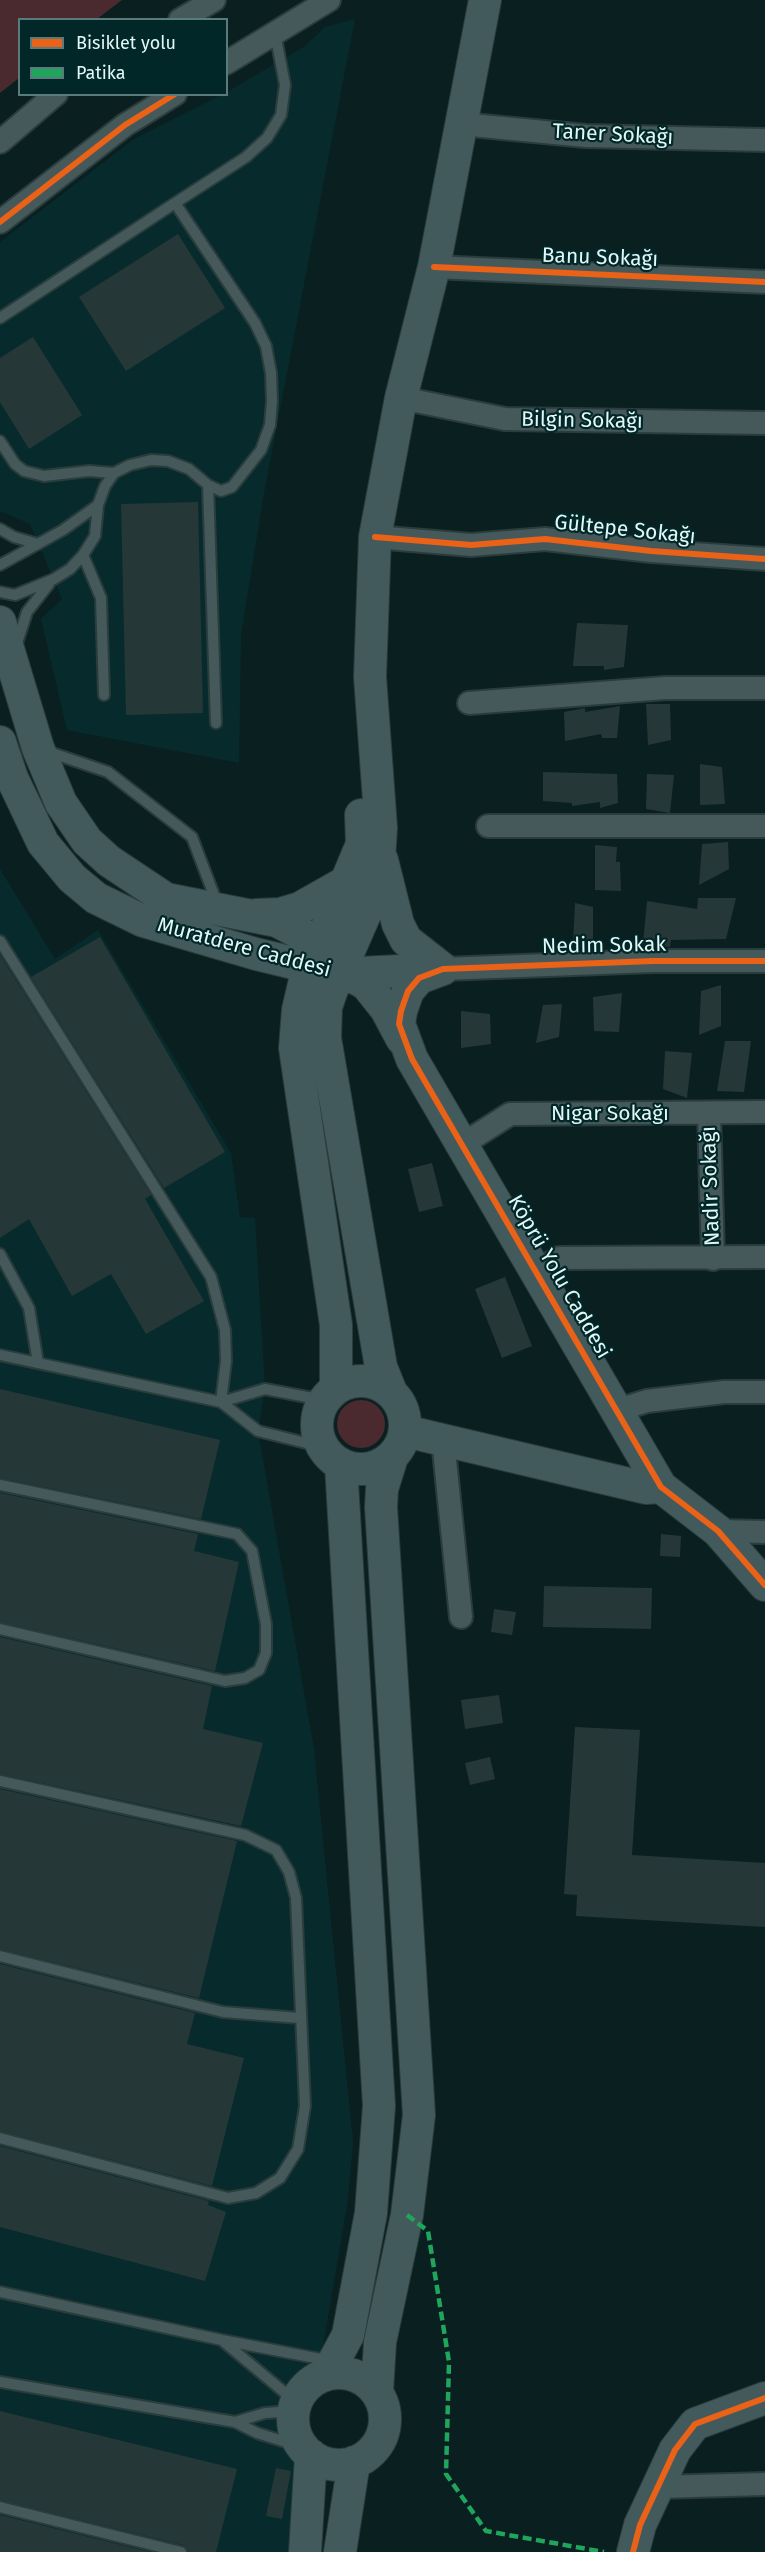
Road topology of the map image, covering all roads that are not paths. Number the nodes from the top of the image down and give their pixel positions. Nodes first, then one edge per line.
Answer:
1 (214, 0) edge
2 (329, 0) edge
3 (469, 0) edge
4 (485, 0) edge
5 (183, 18) edge
6 (275, 33) junction
7 (228, 62) edge
8 (54, 96) edge
9 (171, 96) edge
10 (461, 124) junction
11 (765, 140) edge
12 (0, 142) edge
13 (175, 203) junction
14 (0, 222) edge
15 (434, 267) junction
16 (765, 282) edge
17 (0, 318) edge
18 (401, 398) junction
19 (765, 423) edge
20 (0, 441) edge
21 (114, 473) junction
22 (208, 485) junction
23 (98, 505) junction
24 (0, 529) edge
25 (375, 537) junction
26 (38, 544) junction
27 (83, 555) junction
28 (765, 559) edge
29 (0, 565) edge
30 (54, 579) junction
31 (0, 592) edge
32 (0, 622) edge
33 (6, 655) edge
34 (765, 688) edge
35 (104, 695) dead end
36 (469, 703) dead end
37 (216, 723) dead end
38 (0, 742) edge
39 (38, 748) junction
40 (488, 826) dead end
41 (765, 826) edge
42 (380, 850) junction
43 (346, 882) junction
44 (221, 912) junction
45 (252, 915) junction
46 (0, 941) edge
47 (256, 954) junction
48 (314, 955) junction
49 (765, 961) edge
50 (443, 969) junction
51 (340, 974) junction
52 (295, 1048) junction
53 (412, 1059) junction
54 (765, 1112) edge
55 (709, 1113) junction
56 (463, 1144) junction
57 (0, 1254) edge
58 (765, 1257) edge
59 (713, 1259) junction
60 (537, 1271) junction
61 (0, 1354) edge
62 (38, 1363) junction
63 (391, 1392) junction
64 (765, 1392) edge
65 (330, 1394) junction
66 (221, 1402) junction
67 (618, 1410) junction
68 (444, 1440) junction
69 (398, 1444) junction
70 (332, 1456) junction
71 (0, 1485) edge
72 (661, 1487) junction
73 (718, 1531) junction
74 (765, 1532) edge
75 (765, 1585) edge
76 (461, 1617) dead end
77 (0, 1629) edge
78 (0, 1781) edge
79 (0, 1956) edge
80 (300, 2018) junction
81 (0, 2138) edge
82 (0, 2292) edge
83 (222, 2340) junction
84 (345, 2344) junction
85 (327, 2374) junction
86 (0, 2382) edge
87 (376, 2392) junction
88 (765, 2398) edge
89 (294, 2406) junction
90 (235, 2422) junction
91 (306, 2451) junction
92 (354, 2462) junction
93 (765, 2484) edge
94 (657, 2487) junction
95 (0, 2507) edge
96 (181, 2552) edge
97 (305, 2552) edge
98 (340, 2552) edge
99 (633, 2552) edge

1 - 5 street
2 - 6 street
3 - 43 main road
4 - 10 main road
6 - 7 street
6 - 13 lane
8 - 12 street
9 - 14 street
10 - 11 street, Taner Sokağı
10 - 15 main road
13 - 17 lane
13 - 22 lane
15 - 16 street, Banu Sokağı
15 - 18 main road
18 - 19 street, Bilgin Sokağı
18 - 25 main road
20 - 21 lane
21 - 22 lane
21 - 23 lane
22 - 37 lane
23 - 26 lane
23 - 27 lane
24 - 26 lane
25 - 28 street, Gültepe Sokağı
25 - 42 main road
26 - 29 lane
27 - 30 lane
27 - 35 lane
30 - 31 lane
30 - 33 lane
32 - 33 main road, Muratdere Caddesi
33 - 39 main road, Muratdere Caddesi
34 - 36 street
38 - 47 main road, Muratdere Caddesi
39 - 44 main road, Muratdere Caddesi
39 - 44 lane
40 - 41 street
42 - 50 main road
42 - 51 main road
43 - 45 main road
43 - 48 main road
44 - 45 main road, Muratdere Caddesi
45 - 48 main road, Muratdere Caddesi
46 - 66 lane
47 - 48 main road, Muratdere Caddesi
47 - 52 main road
48 - 51 main road, Muratdere Caddesi
48 - 52 main road
49 - 50 street, Nedim Sokak
50 - 51 main road
50 - 53 main road, Köprü Yolu Caddesi
51 - 53 main road
51 - 63 main road
52 - 65 main road
53 - 56 main road, Köprü Yolu Caddesi
54 - 55 street, Nigar Sokağı
55 - 56 street, Nigar Sokağı
55 - 59 street, Nadir Sokağı
56 - 60 main road, Köprü Yolu Caddesi
57 - 62 lane
58 - 59 street
59 - 60 street
60 - 67 main road, Köprü Yolu Caddesi
61 - 62 lane
62 - 66 lane
63 - 65 main road
63 - 69 main road
64 - 67 street
65 - 66 lane
65 - 70 main road
66 - 70 lane
67 - 72 main road, Köprü Yolu Caddesi
68 - 69 main road
68 - 72 main road
68 - 76 street
69 - 70 main road
69 - 87 main road
70 - 84 main road
71 - 77 lane
72 - 73 main road, Köprü Yolu Caddesi
73 - 74 street
73 - 75 main road, Köprü Yolu Caddesi
78 - 80 lane
79 - 80 lane
80 - 81 lane
82 - 83 lane
83 - 84 lane
83 - 89 lane
84 - 85 main road
85 - 87 main road
85 - 89 main road
86 - 90 lane
87 - 92 main road
88 - 94 main road
89 - 90 lane
89 - 91 main road
90 - 91 lane
91 - 92 main road
91 - 97 main road
92 - 98 main road
93 - 94 street
94 - 99 main road
95 - 96 lane

